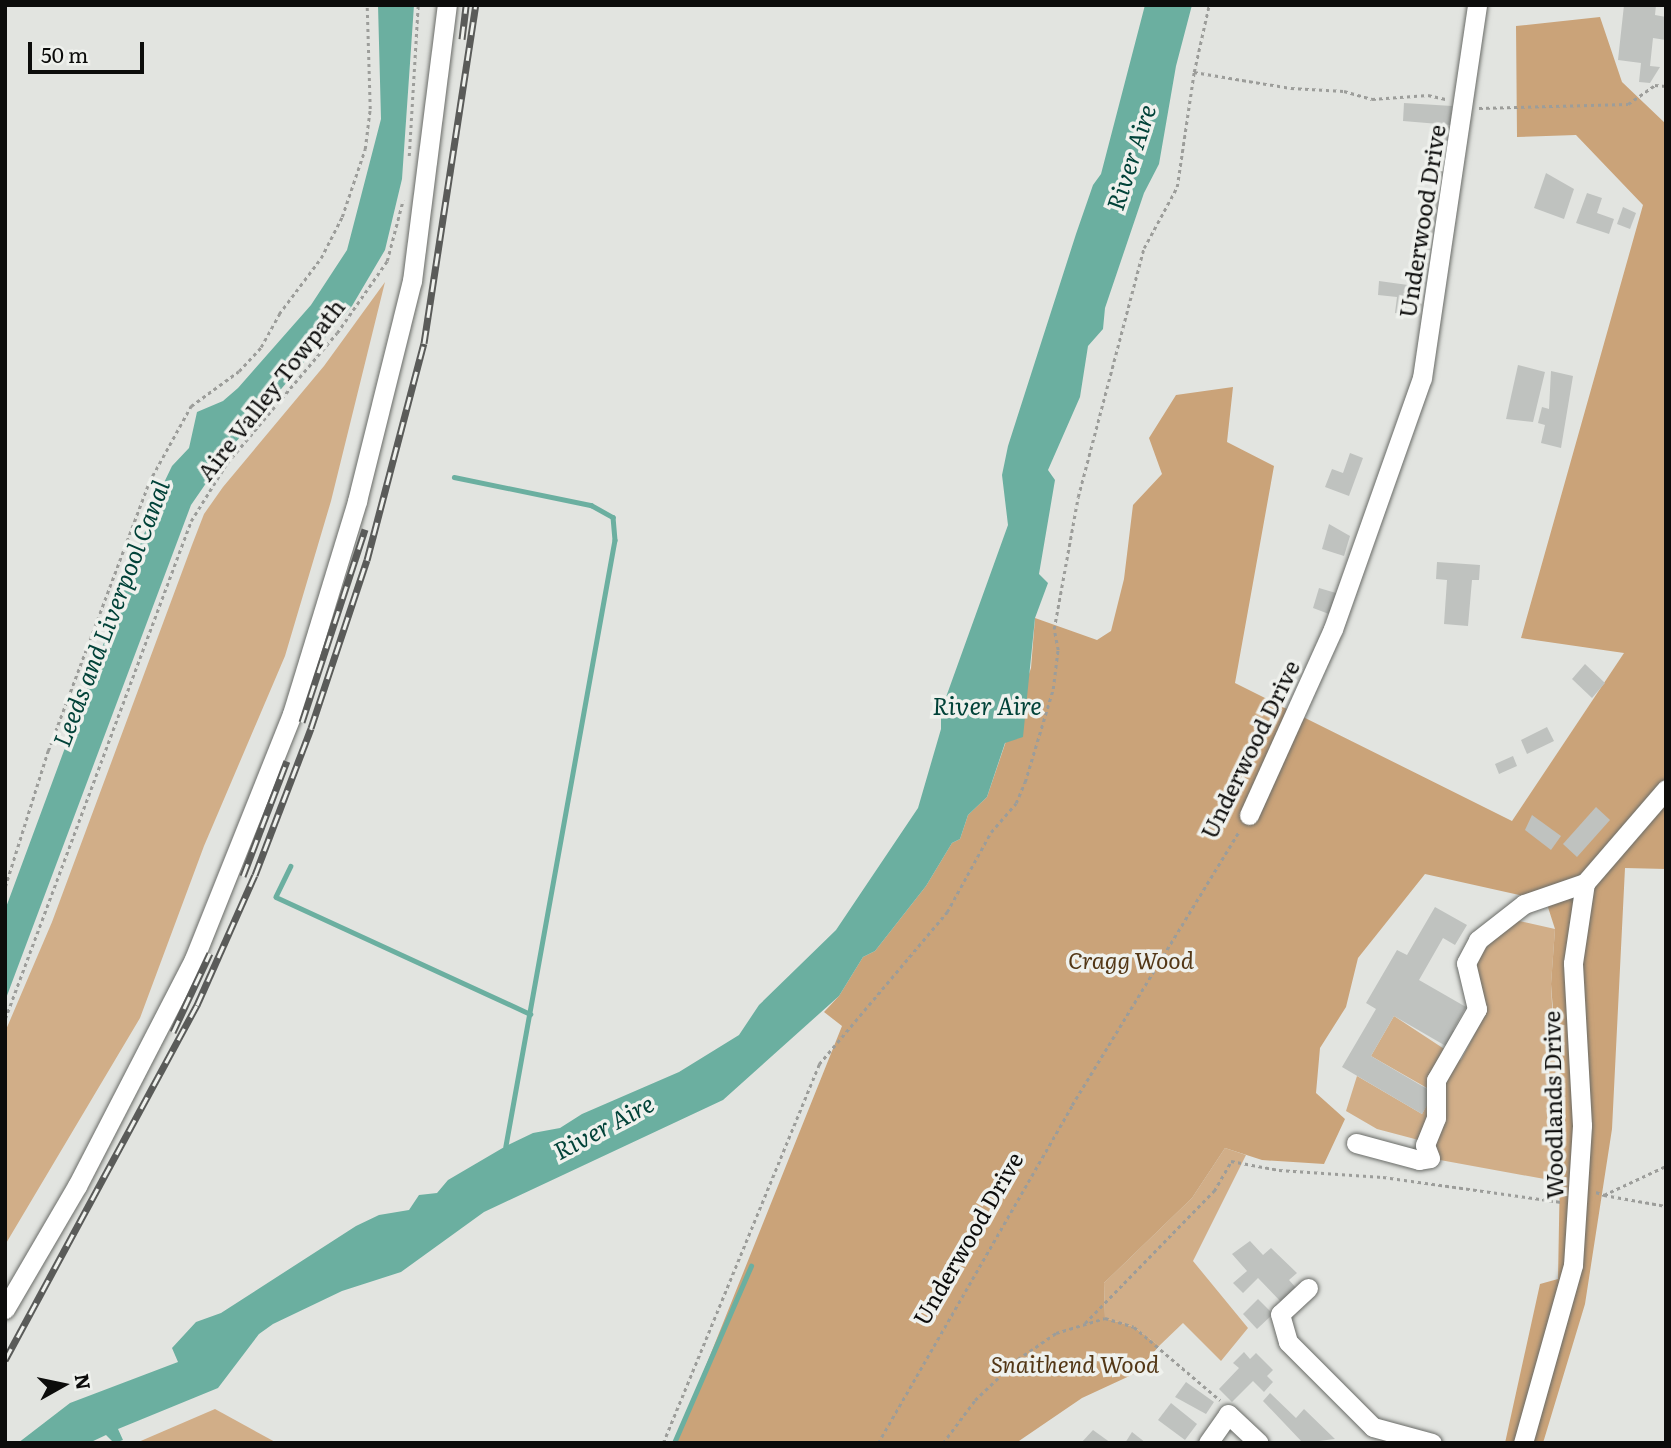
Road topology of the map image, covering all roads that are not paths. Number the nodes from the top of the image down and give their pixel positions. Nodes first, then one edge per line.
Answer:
1 (447, 5) edge
2 (1477, 5) edge
3 (1666, 789) edge
4 (1249, 815) road end
5 (1586, 883) junction
6 (1356, 1143) dead end
7 (1308, 1288) dead end
8 (5, 1309) edge
9 (1208, 1443) edge
10 (1259, 1443) edge
11 (1432, 1443) edge
12 (1523, 1443) edge

1 - 8 street
2 - 4 street, Underwood Drive
3 - 5 street
5 - 6 street
5 - 12 street, Woodlands Drive
7 - 11 street
9 - 10 street

